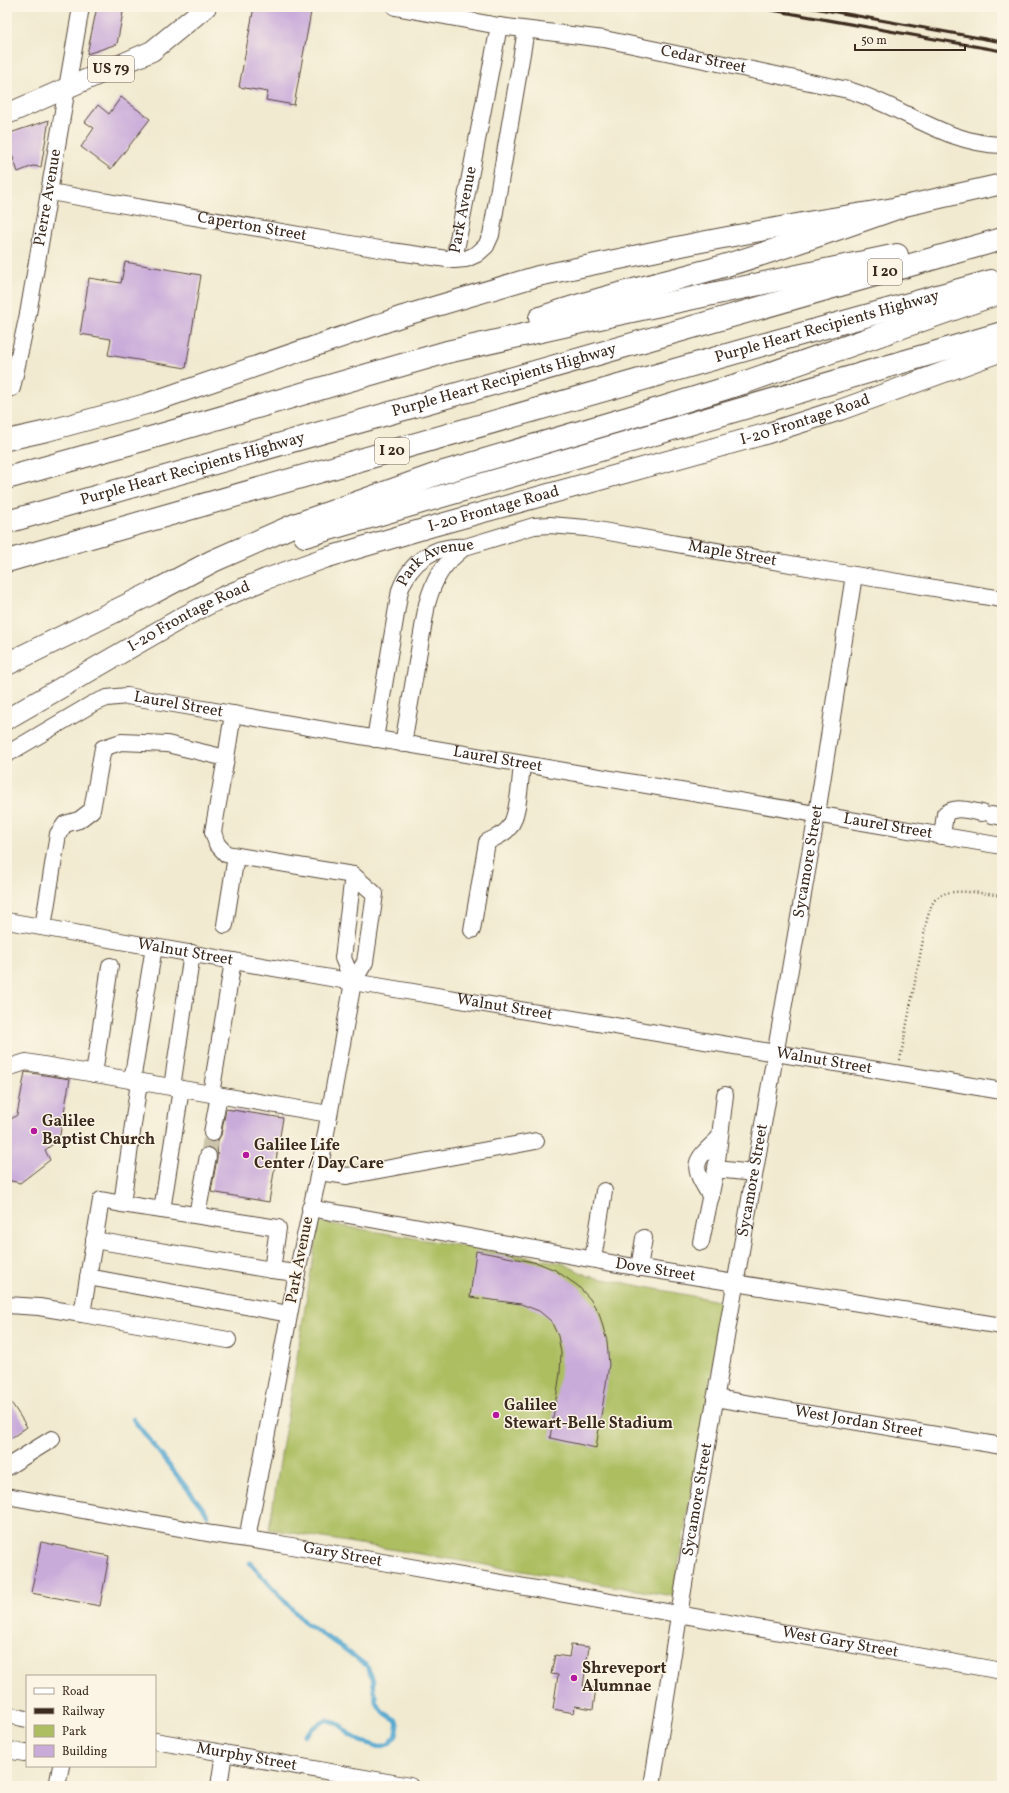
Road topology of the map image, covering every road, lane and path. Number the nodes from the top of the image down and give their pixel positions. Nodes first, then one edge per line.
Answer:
1 (81, 7) edge
2 (206, 7) edge
3 (394, 7) edge
4 (499, 26) junction
5 (526, 30) junction
6 (66, 88) junction
7 (7, 114) edge
8 (1002, 145) edge
9 (1002, 184) edge
10 (50, 192) junction
11 (900, 207) junction
12 (1002, 233) edge
13 (1002, 239) edge
14 (454, 260) junction
15 (1002, 278) edge
16 (1002, 292) edge
17 (1002, 333) edge
18 (1002, 351) edge
19 (447, 352) junction
20 (10, 387) edge
21 (7, 440) edge
22 (7, 478) edge
23 (7, 522) edge
24 (465, 547) junction
25 (7, 561) edge
26 (854, 575) junction
27 (152, 593) junction
28 (1002, 599) edge
29 (7, 664) edge
30 (233, 714) junction
31 (7, 719) edge
32 (375, 739) junction
33 (403, 744) junction
34 (7, 754) edge
35 (226, 758) junction
36 (522, 764) junction
37 (817, 814) junction
38 (992, 815) edge
39 (942, 836) junction
40 (1002, 846) edge
41 (236, 856) junction
42 (353, 876) junction
43 (1002, 896) edge
44 (7, 921) edge
45 (225, 925) dead end
46 (43, 927) junction
47 (472, 930) dead end
48 (154, 947) junction
49 (192, 953) junction
50 (233, 961) junction
51 (110, 966) dead end
52 (353, 982) junction
53 (775, 1052) junction
54 (900, 1060) dead end
55 (7, 1068) edge
56 (94, 1074) junction
57 (136, 1081) junction
58 (176, 1088) junction
59 (1002, 1091) edge
60 (215, 1094) junction
61 (725, 1095) dead end
62 (329, 1114) junction
63 (212, 1133) tunnel mouth
64 (719, 1138) junction
65 (536, 1141) dead end
66 (208, 1156) tunnel mouth
67 (716, 1169) junction
68 (319, 1172) junction
69 (754, 1173) junction
70 (604, 1191) dead end
71 (711, 1197) junction
72 (122, 1204) junction
73 (310, 1208) junction
74 (162, 1210) junction
75 (197, 1215) junction
76 (644, 1238) dead end
77 (94, 1240) junction
78 (701, 1242) dead end
79 (593, 1259) junction
80 (639, 1268) junction
81 (272, 1270) junction
82 (297, 1274) junction
83 (88, 1277) junction
84 (736, 1282) junction
85 (7, 1305) edge
86 (82, 1314) junction
87 (289, 1314) junction
88 (1002, 1326) edge
89 (228, 1340) dead end
90 (715, 1398) junction
91 (52, 1439) dead end
92 (1002, 1446) edge
93 (7, 1467) edge
94 (7, 1496) edge
95 (247, 1539) junction
96 (679, 1615) junction
97 (1002, 1671) edge
98 (7, 1715) edge
99 (26, 1719) edge
100 (156, 1741) edge
101 (7, 1750) edge
102 (26, 1753) edge
103 (224, 1753) junction
104 (61, 1767) edge
105 (57, 1786) edge
106 (219, 1786) edge
107 (410, 1786) edge
108 (652, 1786) edge

1 - 6 street, Pierre Avenue
2 - 6 main road, US 79
3 - 4 street, Cedar Street
4 - 5 street, Cedar Street
4 - 14 street, Park Avenue
5 - 8 street, Cedar Street
5 - 14 street, Park Avenue
6 - 7 main road, US 79
6 - 10 street, Pierre Avenue
9 - 11 main road
10 - 14 street, Caperton Street
10 - 20 street, Pierre Avenue
11 - 19 highway
11 - 21 main road
12 - 19 highway
13 - 23 highway, Purple Heart Recipients Highway / I 20
15 - 25 highway, Purple Heart Recipients Highway / I 20
16 - 27 highway
17 - 27 highway
18 - 31 main road, I-20 Frontage Road
19 - 22 highway
24 - 26 street, Maple Street
24 - 32 street, Park Avenue
24 - 33 street, Park Avenue
26 - 28 street, Maple Street
26 - 37 street, Sycamore Street
27 - 29 highway
30 - 32 street, Laurel Street
30 - 34 street, Laurel Street
30 - 35 street
32 - 33 street, Laurel Street
33 - 36 street, Laurel Street
35 - 41 street
35 - 46 street
36 - 37 street, Laurel Street
36 - 47 street
37 - 39 street, Laurel Street
37 - 53 street, Sycamore Street
38 - 39 street
39 - 40 street, Laurel Street
41 - 42 street
41 - 45 street
42 - 52 street
42 - 52 street, Park Avenue
43 - 54 path
44 - 46 street, Walnut Street
46 - 48 street, Walnut Street
48 - 49 street, Walnut Street
48 - 57 street
49 - 50 street, Walnut Street
49 - 58 street
50 - 52 street, Walnut Street
50 - 60 street
51 - 56 street
52 - 53 street, Walnut Street
52 - 62 street, Park Avenue
53 - 59 street, Walnut Street
53 - 69 street, Sycamore Street
55 - 56 street
56 - 57 street
57 - 58 street
57 - 72 street
58 - 60 street
58 - 74 street
60 - 62 street
60 - 63 street
61 - 64 street
62 - 68 street, Park Avenue
64 - 67 street
64 - 71 street
65 - 68 street
66 - 75 street
67 - 69 street
67 - 71 street
68 - 73 street, Park Avenue
69 - 84 street, Sycamore Street
70 - 79 street
71 - 78 street
72 - 74 street
72 - 77 street
73 - 79 street, Dove Street
73 - 82 street, Park Avenue
74 - 75 street
75 - 81 street
76 - 80 street
77 - 81 street
77 - 83 street
79 - 80 street, Dove Street
80 - 84 street, Dove Street
81 - 82 street
82 - 87 street, Park Avenue
83 - 86 street
83 - 87 street
84 - 88 street, Dove Street
84 - 90 street, Sycamore Street
85 - 86 street
86 - 89 street
87 - 95 street, Park Avenue
90 - 92 street, West Jordan Street
90 - 96 street, Sycamore Street
91 - 93 street
94 - 95 street, Gary Street
95 - 96 street, Gary Street
96 - 97 street, West Gary Street
96 - 108 street, Sycamore Street
98 - 99 street
100 - 103 street, Murphy Street
101 - 102 street
103 - 106 street
103 - 107 street, Murphy Street
104 - 105 street

